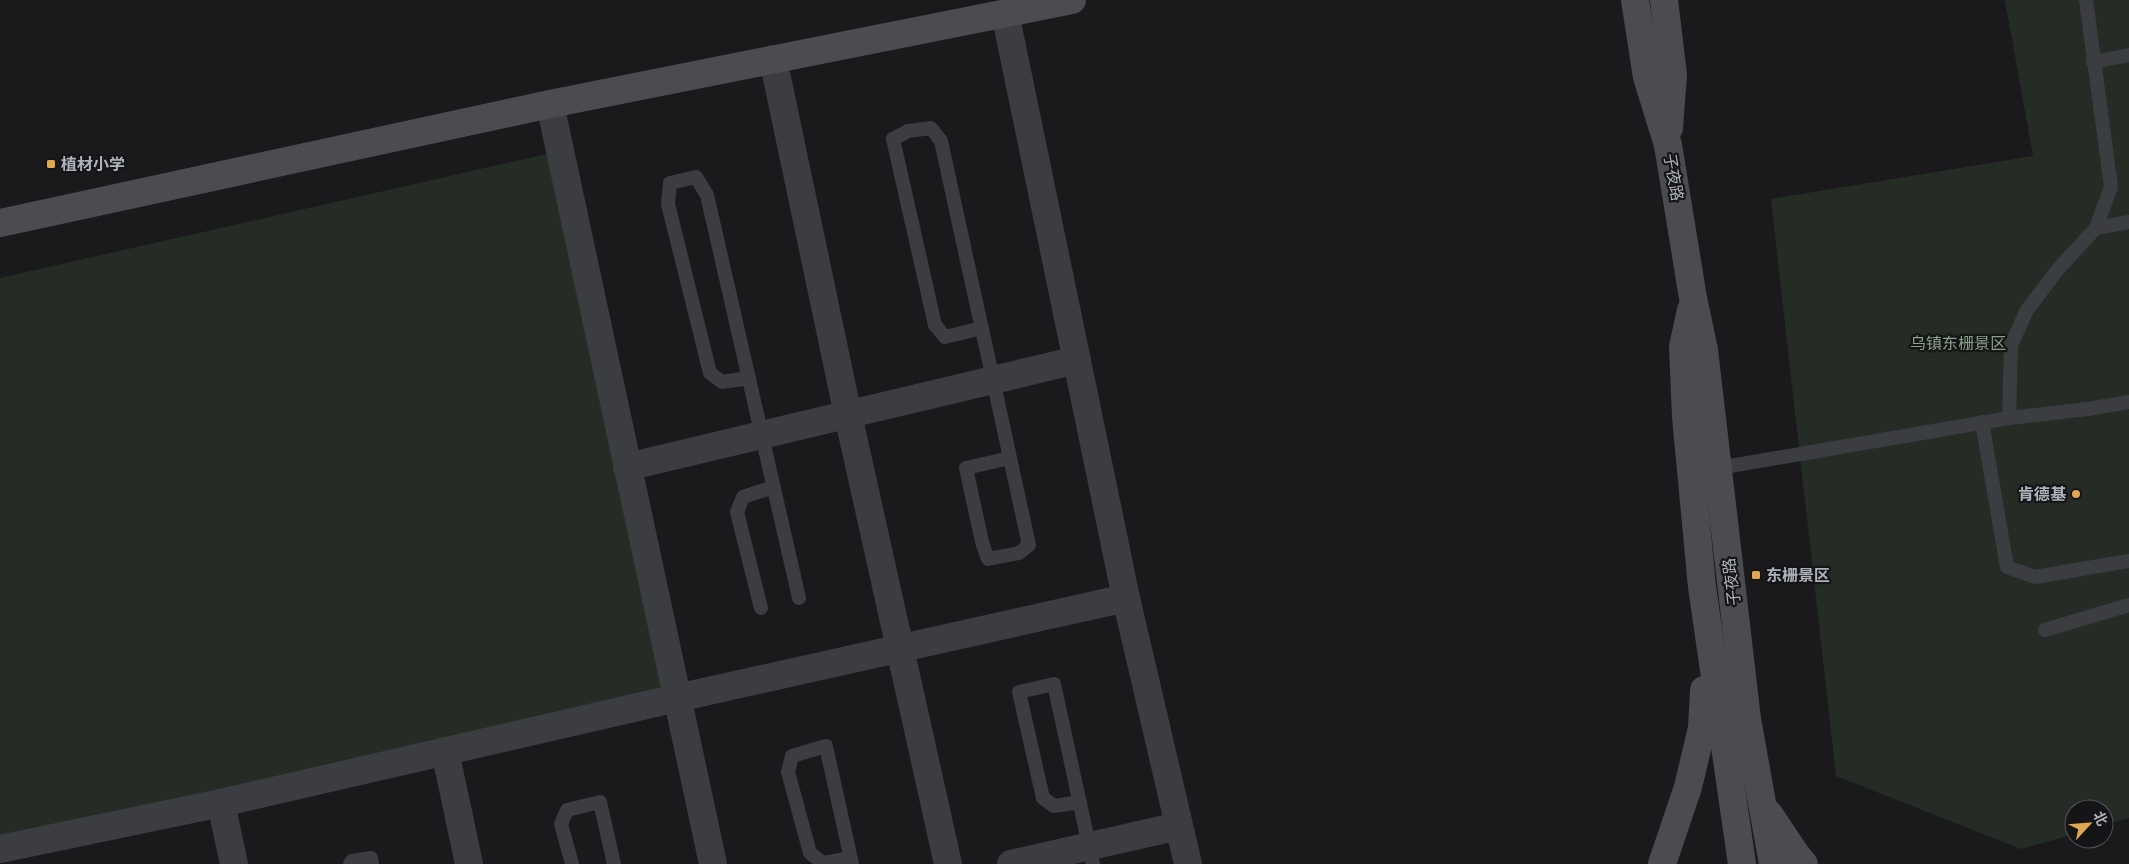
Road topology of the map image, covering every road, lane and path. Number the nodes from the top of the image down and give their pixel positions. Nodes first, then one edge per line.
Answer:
1 (1072, 0) edge
2 (1635, 0) edge
3 (1664, 0) edge
4 (2086, 0) edge
5 (1005, 13) junction
6 (2129, 55) edge
7 (773, 59) junction
8 (2093, 62) junction
9 (550, 104) junction
10 (1668, 145) junction
11 (2129, 222) edge
12 (0, 223) edge
13 (2096, 228) junction
14 (982, 328) junction
15 (1077, 360) junction
16 (749, 378) junction
17 (993, 380) junction
18 (2129, 402) edge
19 (848, 415) junction
20 (2009, 418) junction
21 (1982, 422) junction
22 (762, 435) junction
23 (1010, 458) junction
24 (626, 467) junction
25 (1705, 470) junction
26 (774, 487) junction
27 (2129, 561) edge
28 (1702, 586) junction
29 (799, 598) dead end
30 (1126, 598) junction
31 (2129, 605) edge
32 (761, 608) dead end
33 (2045, 630) dead end
34 (900, 649) junction
35 (677, 698) junction
36 (445, 751) junction
37 (221, 802) junction
38 (1080, 802) junction
39 (1763, 804) junction
40 (1179, 826) junction
41 (0, 848) edge
42 (1091, 855) edge
43 (852, 861) edge
44 (234, 864) edge
45 (350, 864) edge
46 (372, 864) edge
47 (469, 864) edge
48 (572, 864) edge
49 (614, 864) edge
50 (713, 864) edge
51 (948, 864) edge
52 (1011, 864) edge
53 (1188, 864) edge
54 (1662, 864) edge
55 (1742, 864) edge
56 (1773, 864) edge
57 (1804, 864) edge

1 - 5 street
2 - 10 street, 子夜路
3 - 10 street, 子夜路
4 - 8 lane
5 - 7 street
5 - 15 street
6 - 8 lane
7 - 9 street
7 - 19 street
8 - 13 lane
9 - 12 street
9 - 24 street
10 - 25 street, 子夜路
11 - 13 lane
13 - 20 lane
14 - 14 lane
14 - 17 lane
15 - 17 street
15 - 30 street
16 - 16 lane
16 - 22 lane
17 - 19 street
17 - 23 lane
18 - 20 lane
19 - 22 street
19 - 34 street
20 - 21 lane
21 - 25 lane
21 - 27 lane
22 - 24 street
22 - 26 lane
23 - 23 lane
24 - 35 street
25 - 28 street, 子夜路
25 - 39 street, 子夜路
26 - 29 lane
26 - 32 lane
28 - 54 street
28 - 55 street, 子夜路
30 - 34 street
30 - 40 street
31 - 33 lane
34 - 35 street
34 - 51 street
35 - 36 street
35 - 50 street
36 - 37 street
36 - 47 street
37 - 41 street
37 - 44 street
38 - 38 lane
38 - 42 lane
39 - 56 street, 子夜路
39 - 57 street
40 - 42 street
40 - 53 street
42 - 52 street
43 - 43 lane
45 - 46 lane
48 - 49 lane

